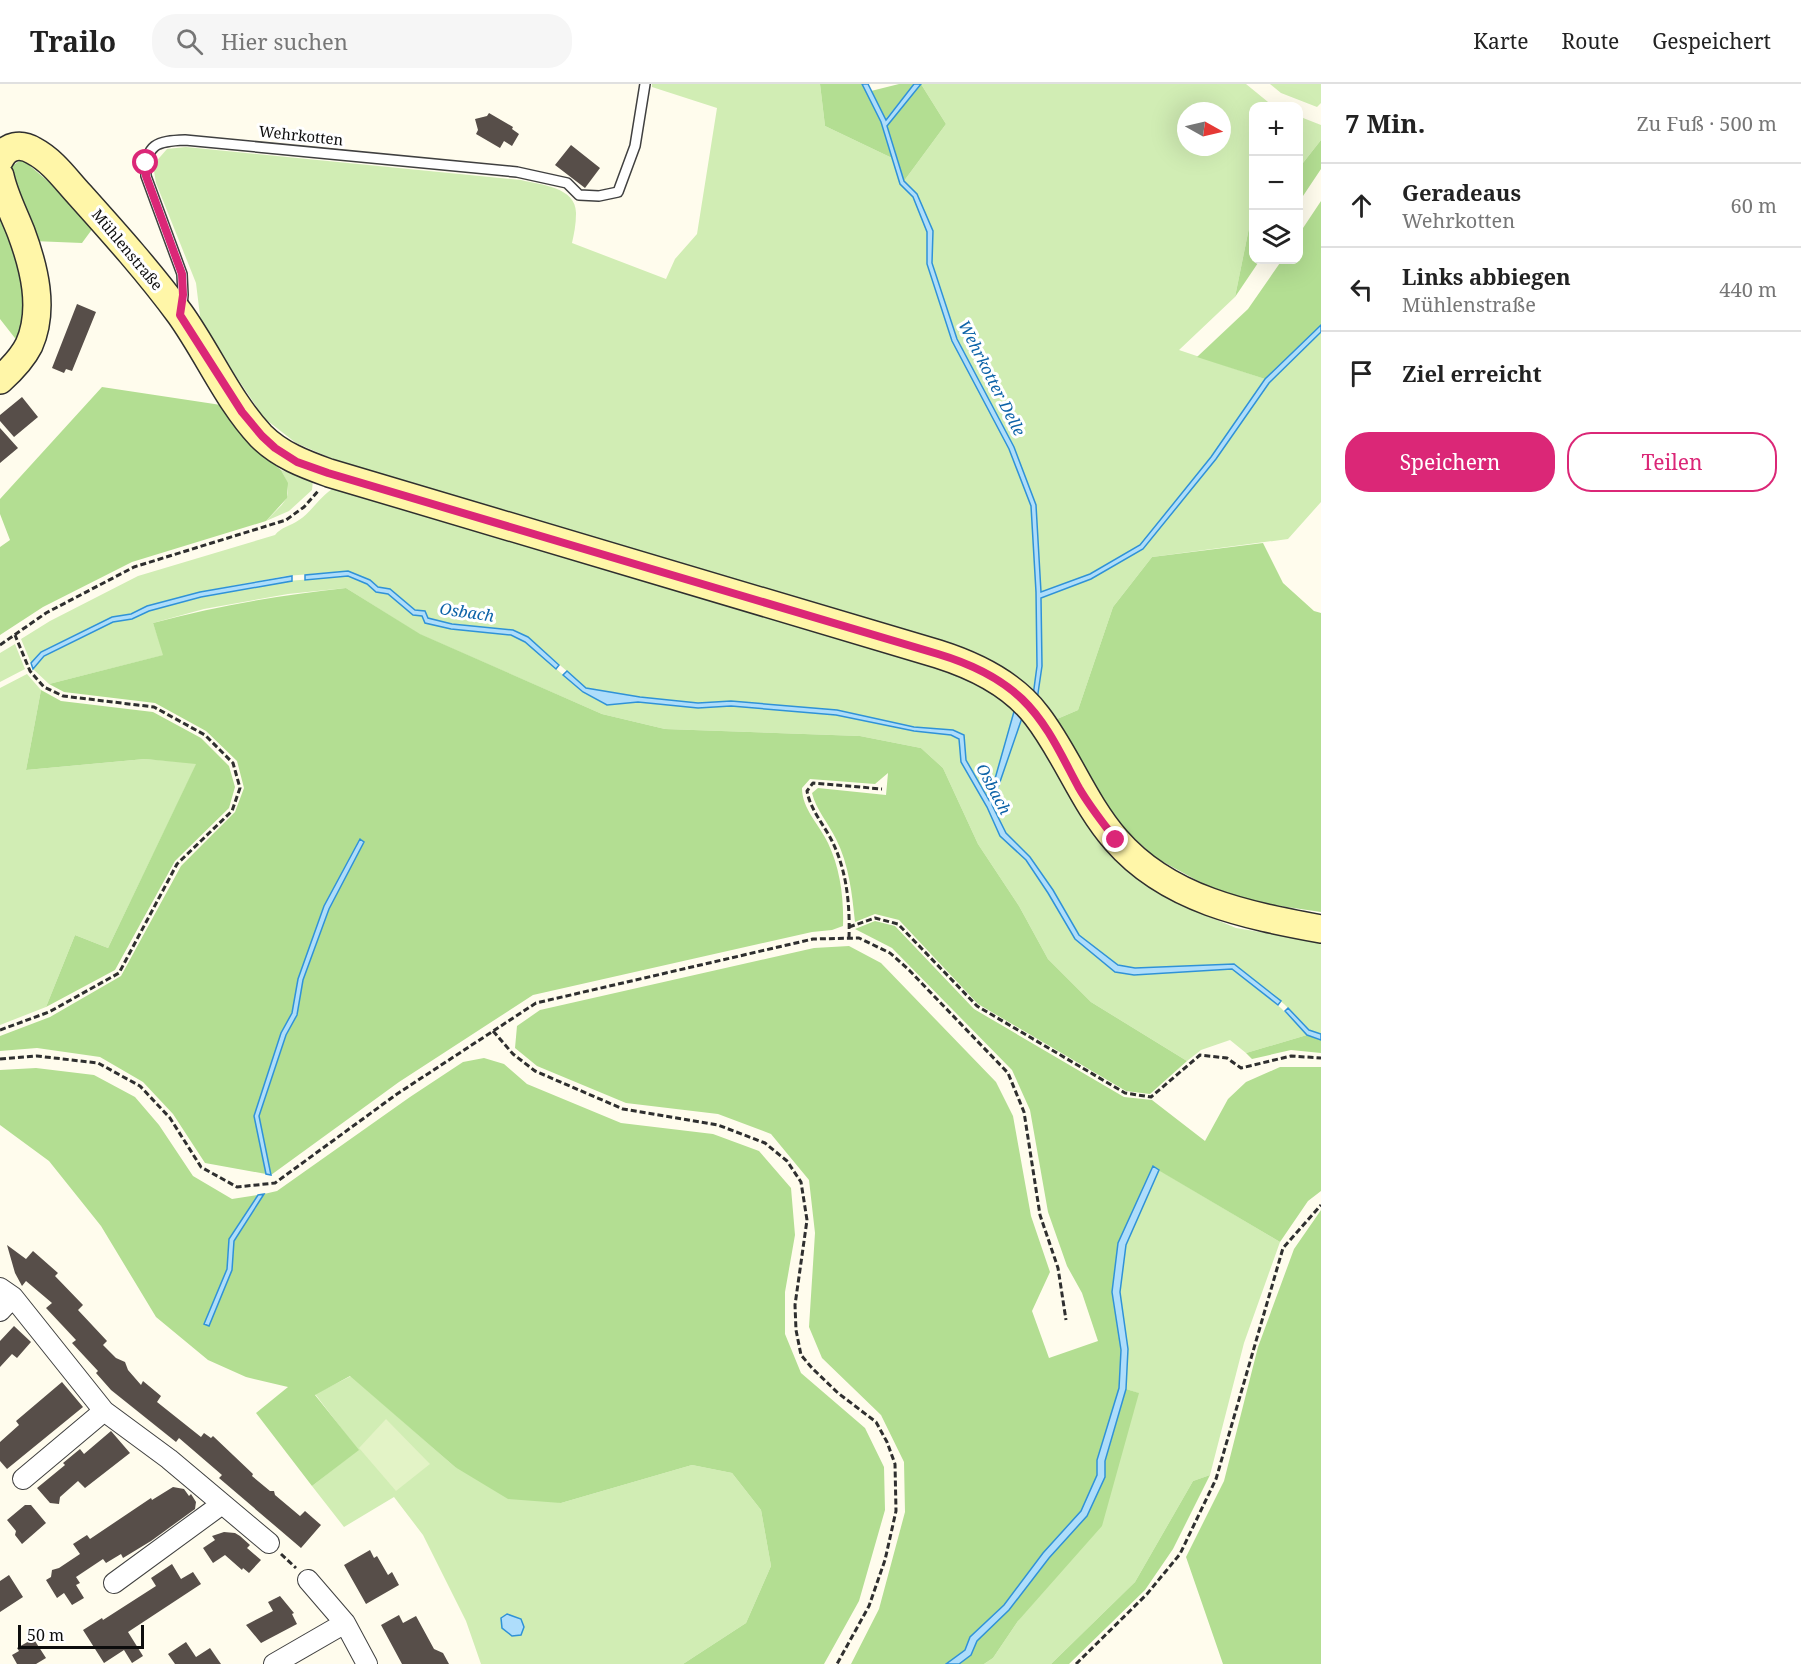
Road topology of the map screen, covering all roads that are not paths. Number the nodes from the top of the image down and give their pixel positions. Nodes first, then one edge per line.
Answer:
1 (645, 84) edge
2 (0, 159) edge
3 (0, 176) edge
4 (180, 315) junction
5 (0, 380) edge
6 (1321, 929) edge
7 (4, 1299) edge
8 (104, 1411) junction
9 (23, 1479) dead end
10 (222, 1504) junction
11 (269, 1543) road end
12 (308, 1580) road end
13 (114, 1583) dead end
14 (345, 1623) junction
15 (274, 1664) edge
16 (367, 1664) edge

1 - 4 lane, Wehrkotten
2 - 4 street, Mühlenstraße
3 - 5 street
4 - 6 street, Mühlenstraße
7 - 8 street
8 - 9 street
8 - 10 street
10 - 11 street
10 - 13 street
12 - 14 street
14 - 15 street
14 - 16 street

